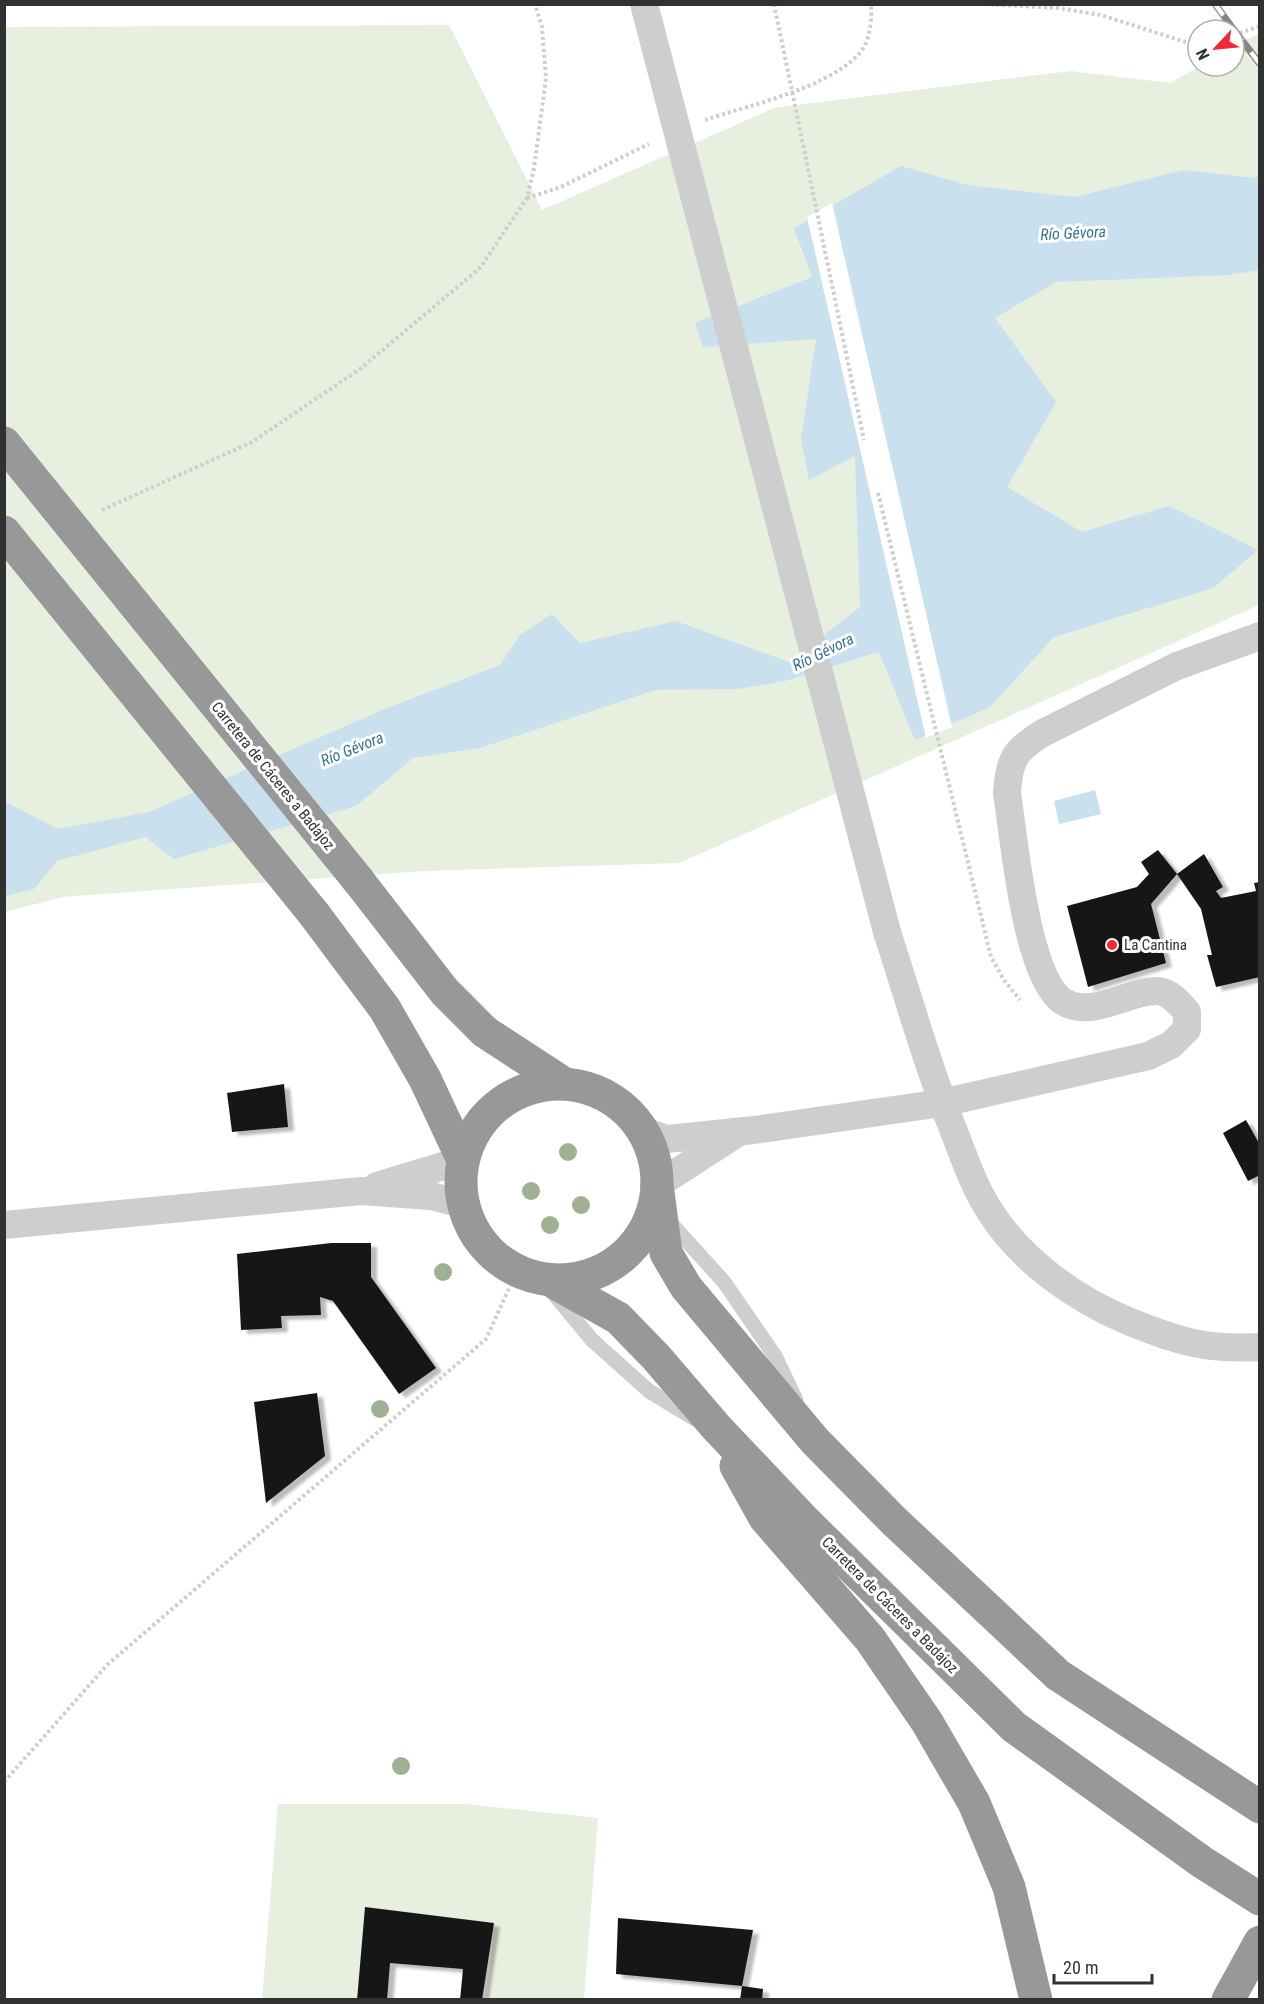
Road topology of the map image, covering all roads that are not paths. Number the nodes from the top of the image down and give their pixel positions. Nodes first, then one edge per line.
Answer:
1 (644, 4) edge
2 (4, 443) edge
3 (4, 532) edge
4 (1260, 636) edge
5 (565, 1084) junction
6 (942, 1103) junction
7 (643, 1131) junction
8 (739, 1132) junction
9 (463, 1160) junction
10 (361, 1191) junction
11 (659, 1199) junction
12 (462, 1204) junction
13 (4, 1225) edge
14 (535, 1276) junction
15 (1260, 1347) edge
16 (717, 1430) junction
17 (1260, 1807) edge
18 (1260, 1899) edge
19 (1256, 1949) edge
20 (1036, 2000) edge
21 (1228, 2000) edge

1 - 6 street, bridge
2 - 5 highway, Carretera de Cáceres a Badajoz, bridge
3 - 9 highway, bridge
4 - 6 street
5 - 7 highway
5 - 9 highway
6 - 8 street
6 - 15 street
7 - 8 street
7 - 11 highway
8 - 11 street
9 - 10 street
9 - 12 highway
10 - 12 street
10 - 13 street
11 - 14 highway
11 - 17 highway
12 - 14 highway
14 - 16 highway, Carretera de Cáceres a Badajoz
16 - 18 highway, Carretera de Cáceres a Badajoz
16 - 20 highway
19 - 21 highway

